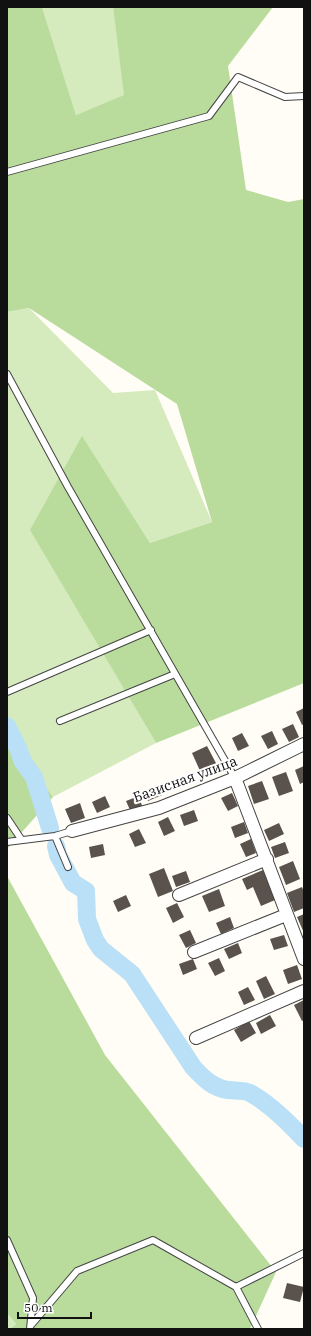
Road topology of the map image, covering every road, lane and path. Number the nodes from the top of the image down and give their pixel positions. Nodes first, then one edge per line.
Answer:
1 (304, 96) edge
2 (7, 172) edge
3 (7, 374) edge
4 (151, 630) junction
5 (175, 674) junction
6 (7, 692) edge
7 (60, 721) dead end
8 (304, 744) edge
9 (235, 778) junction
10 (7, 818) edge
11 (72, 831) joint
12 (55, 836) junction
13 (21, 839) junction
14 (7, 842) edge
15 (267, 859) junction
16 (68, 868) dead end
17 (179, 895) dead end
18 (286, 915) junction
19 (194, 952) dead end
20 (304, 959) edge
21 (304, 991) edge
22 (196, 1038) dead end
23 (7, 1240) edge
24 (304, 1253) edge
25 (236, 1287) junction
26 (31, 1326) edge
27 (258, 1329) edge

1 - 2 lane
3 - 4 lane
4 - 5 lane
4 - 6 lane
5 - 7 lane
5 - 9 lane
8 - 9 street, Базисная улица
9 - 11 street, Базисная улица
9 - 15 street
10 - 13 lane
11 - 12 lane
12 - 13 lane
12 - 16 lane
13 - 14 lane
15 - 17 street
15 - 18 street
18 - 19 street
18 - 20 street
21 - 22 street
23 - 26 lane
24 - 25 lane
25 - 26 lane
25 - 27 lane

